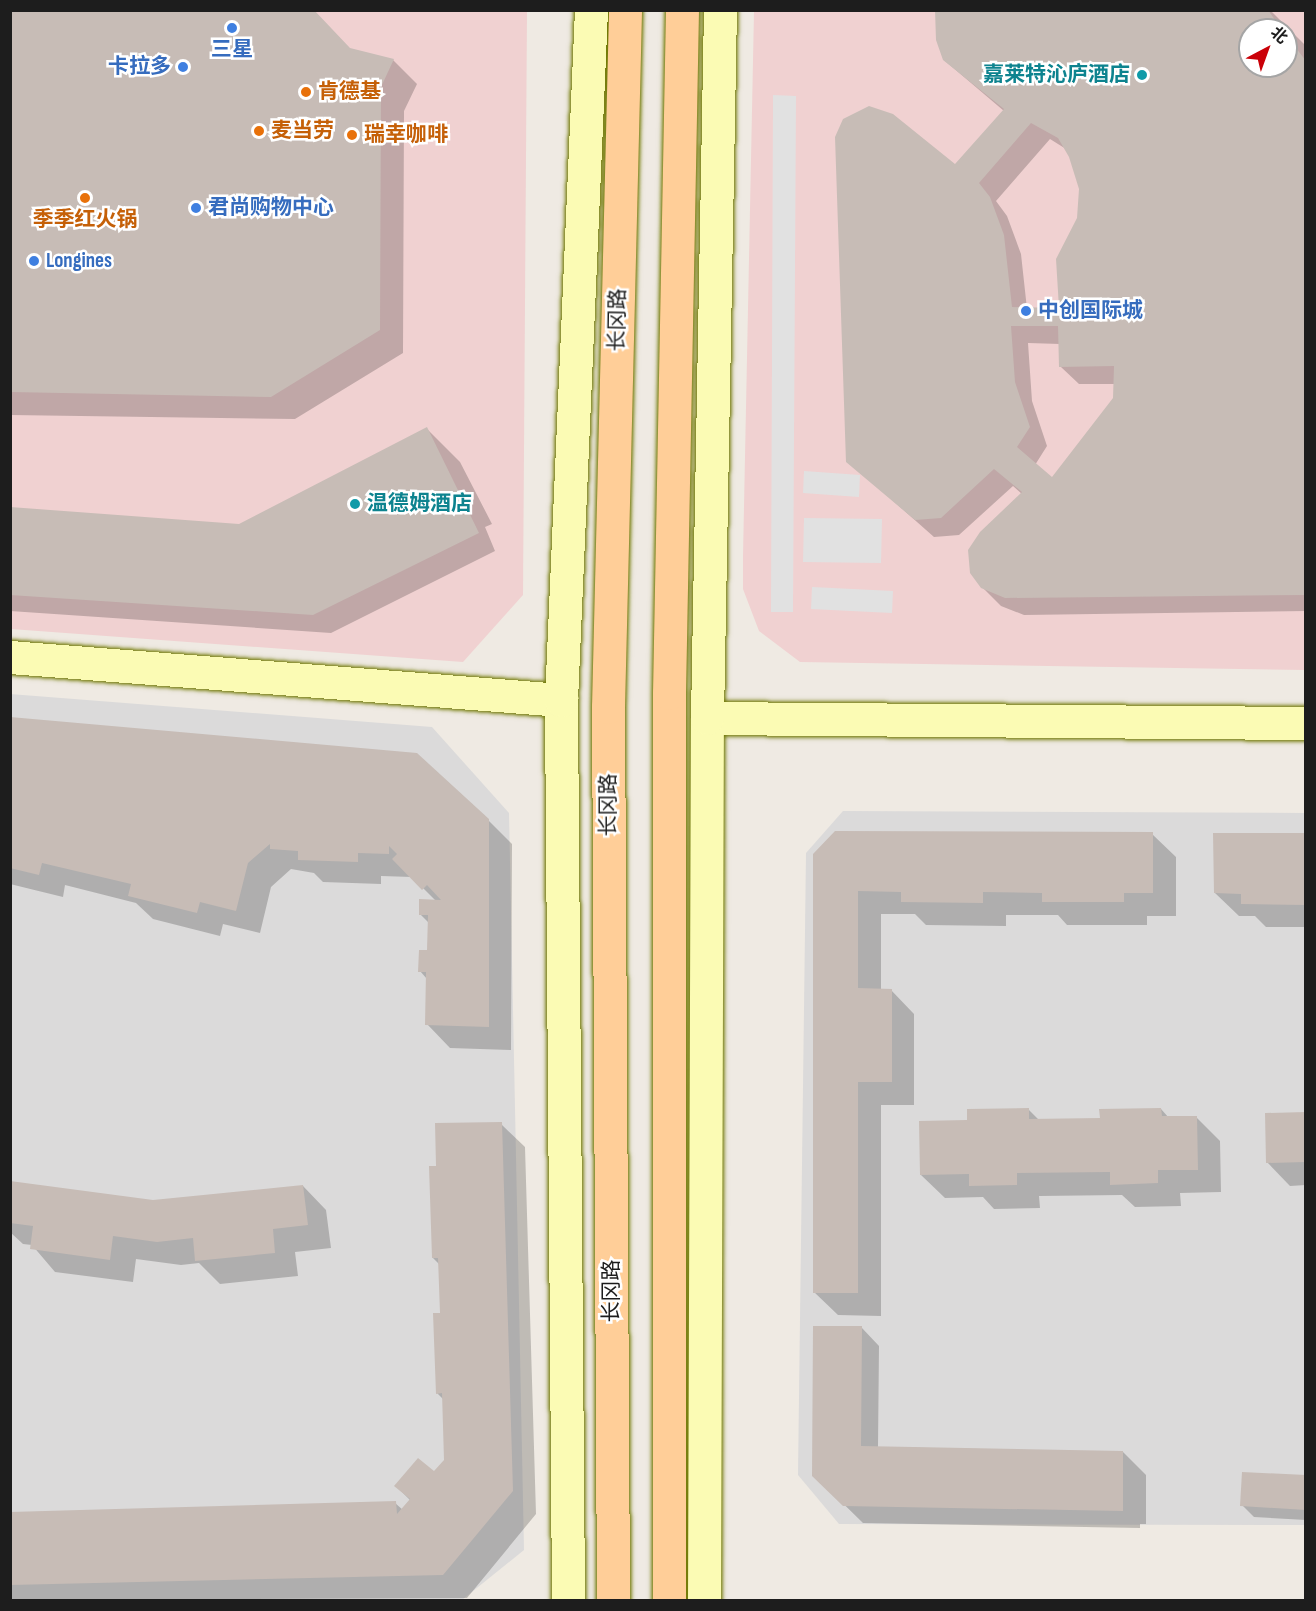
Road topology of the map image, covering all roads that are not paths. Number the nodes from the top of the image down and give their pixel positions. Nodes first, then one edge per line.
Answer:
1 (591, 10) edge
2 (625, 10) edge
3 (682, 10) edge
4 (720, 10) edge
5 (10, 657) edge
6 (561, 700) junction
7 (707, 718) junction
8 (1305, 723) edge
9 (568, 1600) edge
10 (613, 1600) edge
11 (669, 1600) edge
12 (704, 1600) edge

1 - 6 street
2 - 10 main road, 长冈路
3 - 11 main road
4 - 7 street
5 - 6 street
6 - 9 street
7 - 8 street
7 - 12 street

